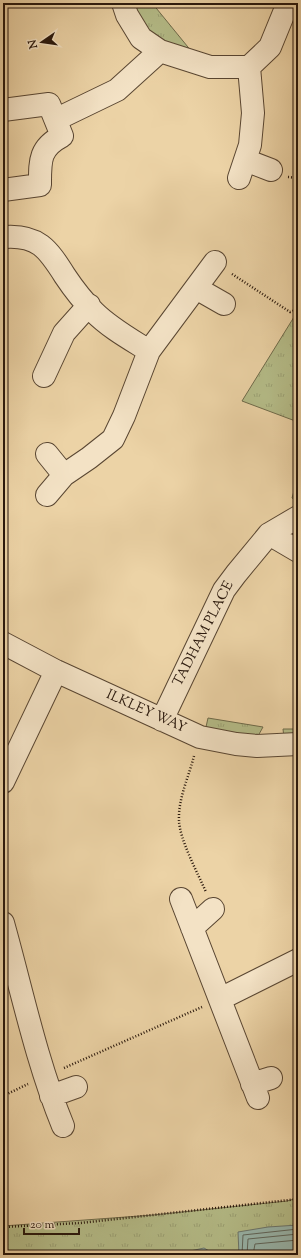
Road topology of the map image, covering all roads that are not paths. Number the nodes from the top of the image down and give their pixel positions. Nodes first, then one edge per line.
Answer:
1 (123, 3) edge
2 (288, 3) edge
3 (160, 51) junction
4 (249, 67) junction
5 (3, 110) edge
6 (56, 120) junction
7 (271, 170) dead end
8 (3, 190) edge
9 (3, 237) edge
10 (215, 262) road end
11 (196, 288) junction
12 (224, 304) dead end
13 (89, 306) junction
14 (145, 359) junction
15 (44, 376) dead end
16 (47, 454) dead end
17 (64, 475) junction
18 (47, 495) dead end
19 (298, 517) edge
20 (269, 534) junction
21 (298, 551) edge
22 (3, 643) edge
23 (56, 671) junction
24 (162, 720) junction
25 (298, 744) edge
26 (3, 782) edge
27 (181, 899) dead end
28 (213, 909) road end
29 (3, 922) edge
30 (192, 928) junction
31 (298, 960) edge
32 (220, 999) junction
33 (48, 1086) junction
34 (76, 1087) dead end
35 (261, 1087) dead end
36 (63, 1126) dead end

1 - 3 street
2 - 4 street
3 - 4 street
3 - 6 street
4 - 7 street
5 - 6 street
6 - 8 street
9 - 13 street
10 - 11 street
11 - 12 street
11 - 14 street
13 - 14 street
13 - 15 street
14 - 17 street
16 - 17 street
17 - 18 street
19 - 20 street, TADHAM PLACE
20 - 21 street
20 - 24 street, TADHAM PLACE
22 - 23 street, ILKLEY WAY
23 - 24 street, ILKLEY WAY
23 - 26 street
24 - 25 street, ILKLEY WAY
27 - 30 street
28 - 30 street
29 - 33 street
30 - 32 street
31 - 32 street
32 - 35 street
33 - 34 street
33 - 36 street

